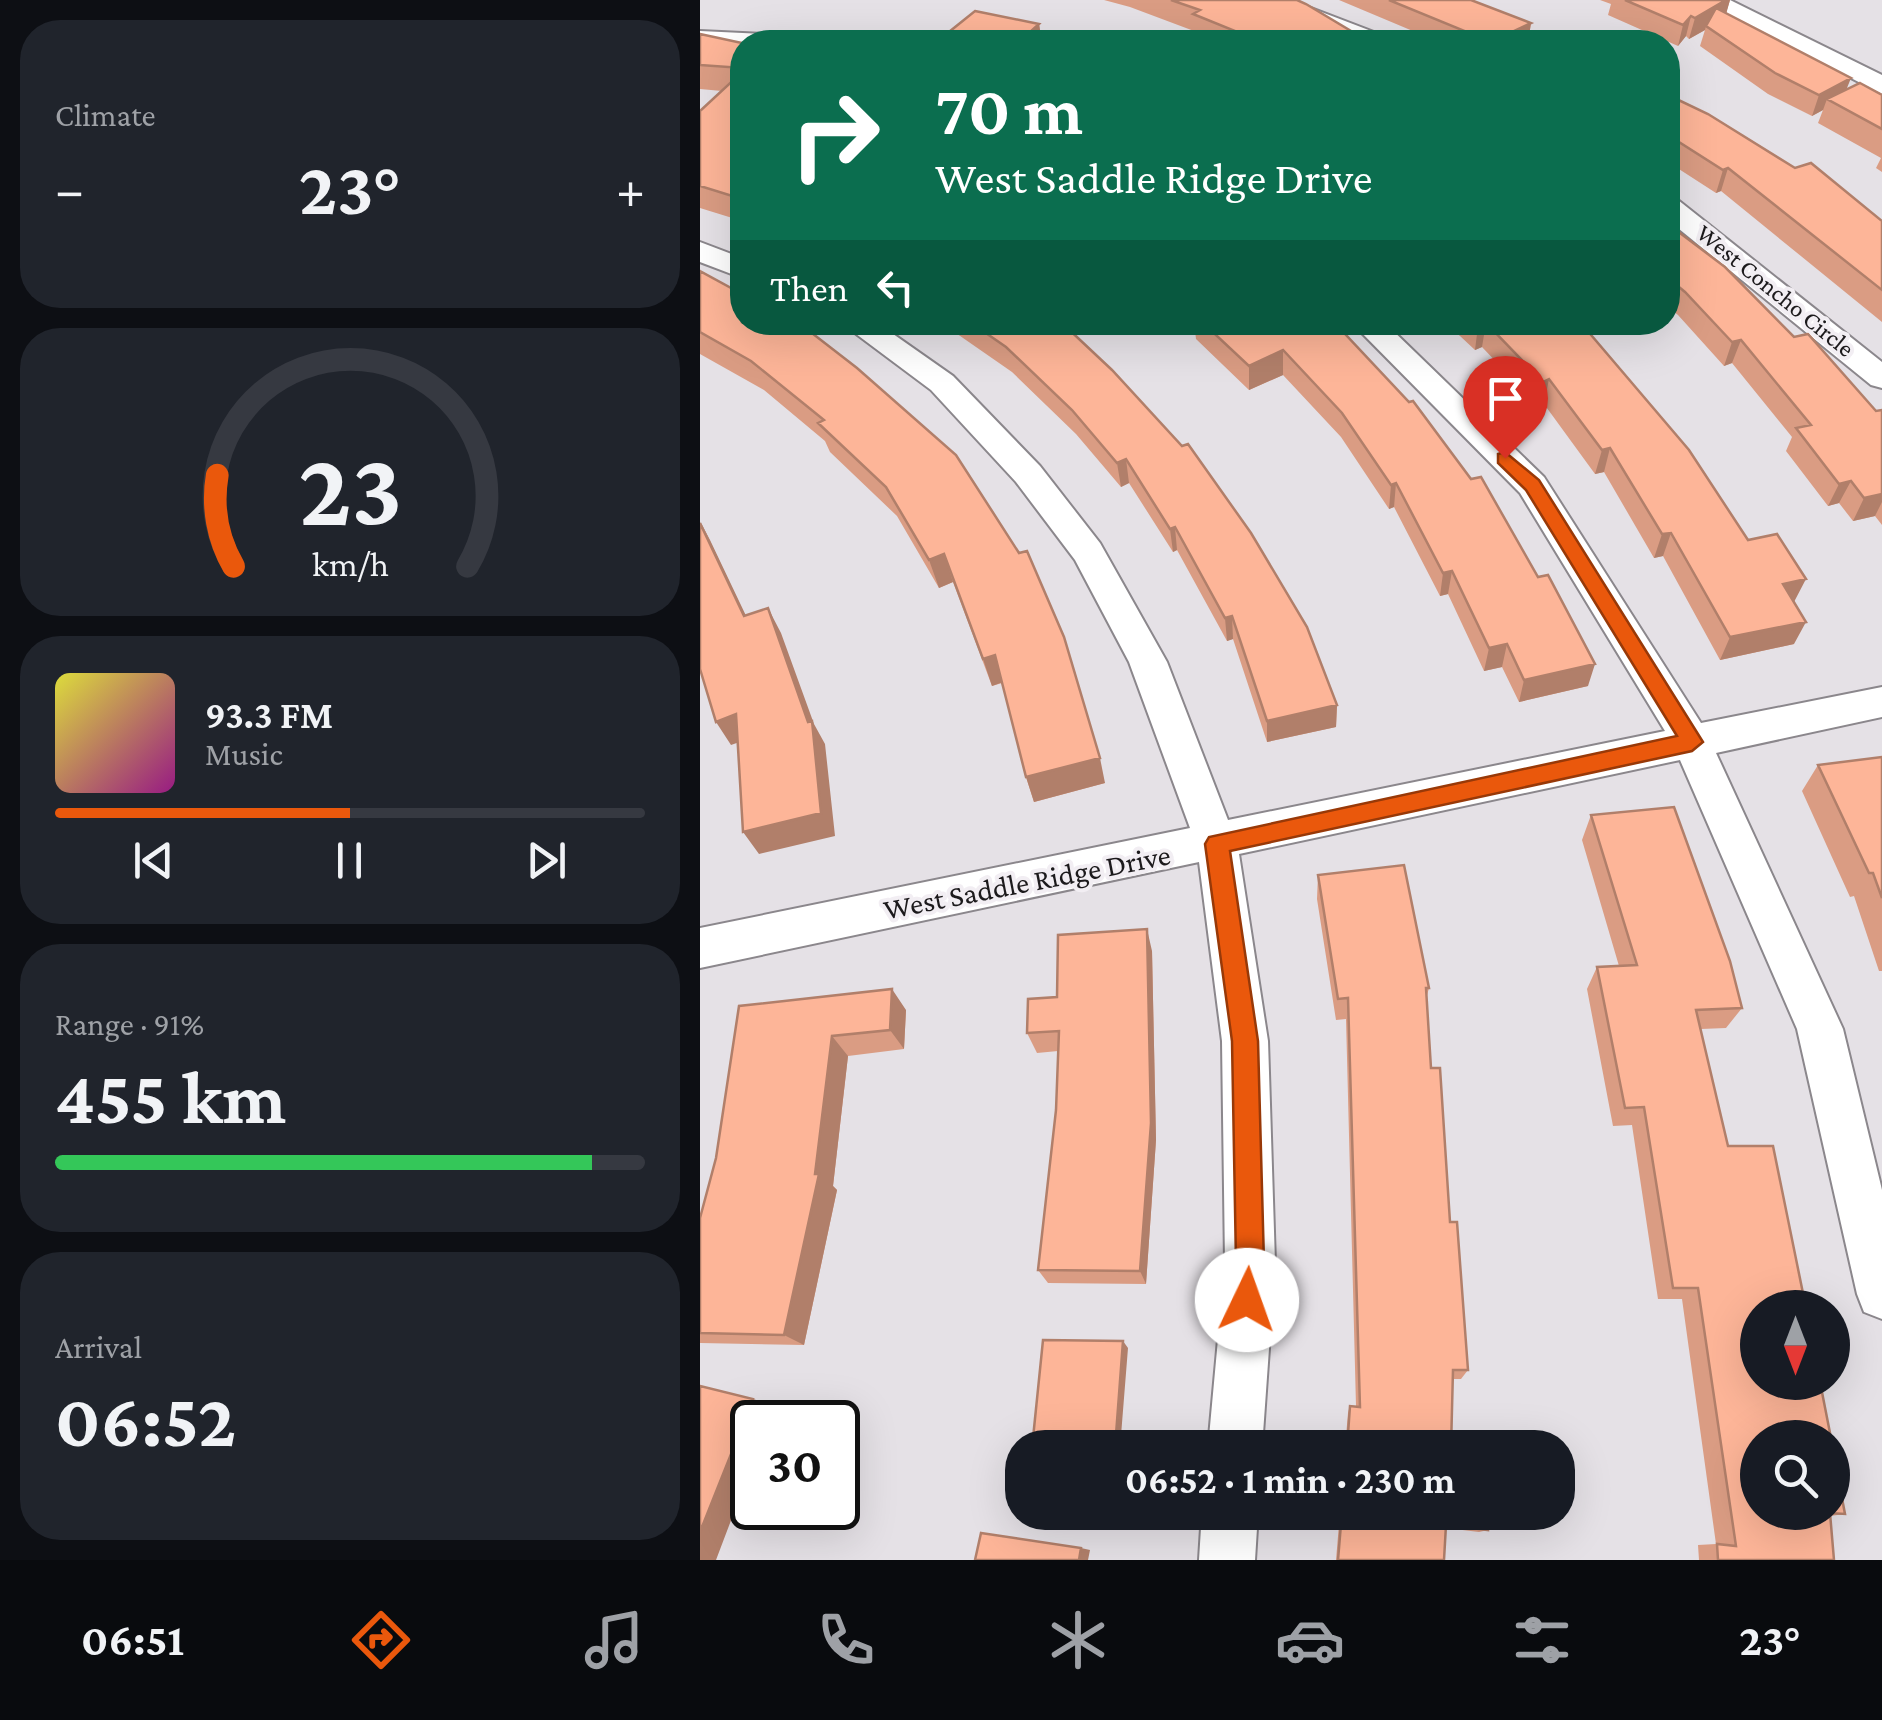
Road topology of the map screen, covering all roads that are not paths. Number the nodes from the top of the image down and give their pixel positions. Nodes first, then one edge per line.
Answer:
1 (1268, 0) edge
2 (1712, 0) edge
3 (1347, 30) edge
4 (700, 38) edge
5 (730, 39) edge
6 (1882, 86) edge
7 (1680, 216) edge
8 (700, 252) edge
9 (730, 264) edge
10 (874, 335) edge
11 (1379, 335) edge
12 (1882, 378) edge
13 (1882, 702) edge
14 (1692, 742) junction
15 (1217, 844) junction
16 (700, 948) edge
17 (1882, 1294) edge
18 (1237, 1430) edge
19 (1228, 1530) edge
20 (1226, 1560) edge

1 - 3 street
2 - 6 street
4 - 5 street
7 - 12 street, West Concho Circle
8 - 9 street
10 - 15 street
11 - 14 street
13 - 14 street, West Saddle Ridge Drive
14 - 15 street, West Saddle Ridge Drive
14 - 17 street
15 - 16 street, West Saddle Ridge Drive
15 - 18 street
19 - 20 street

